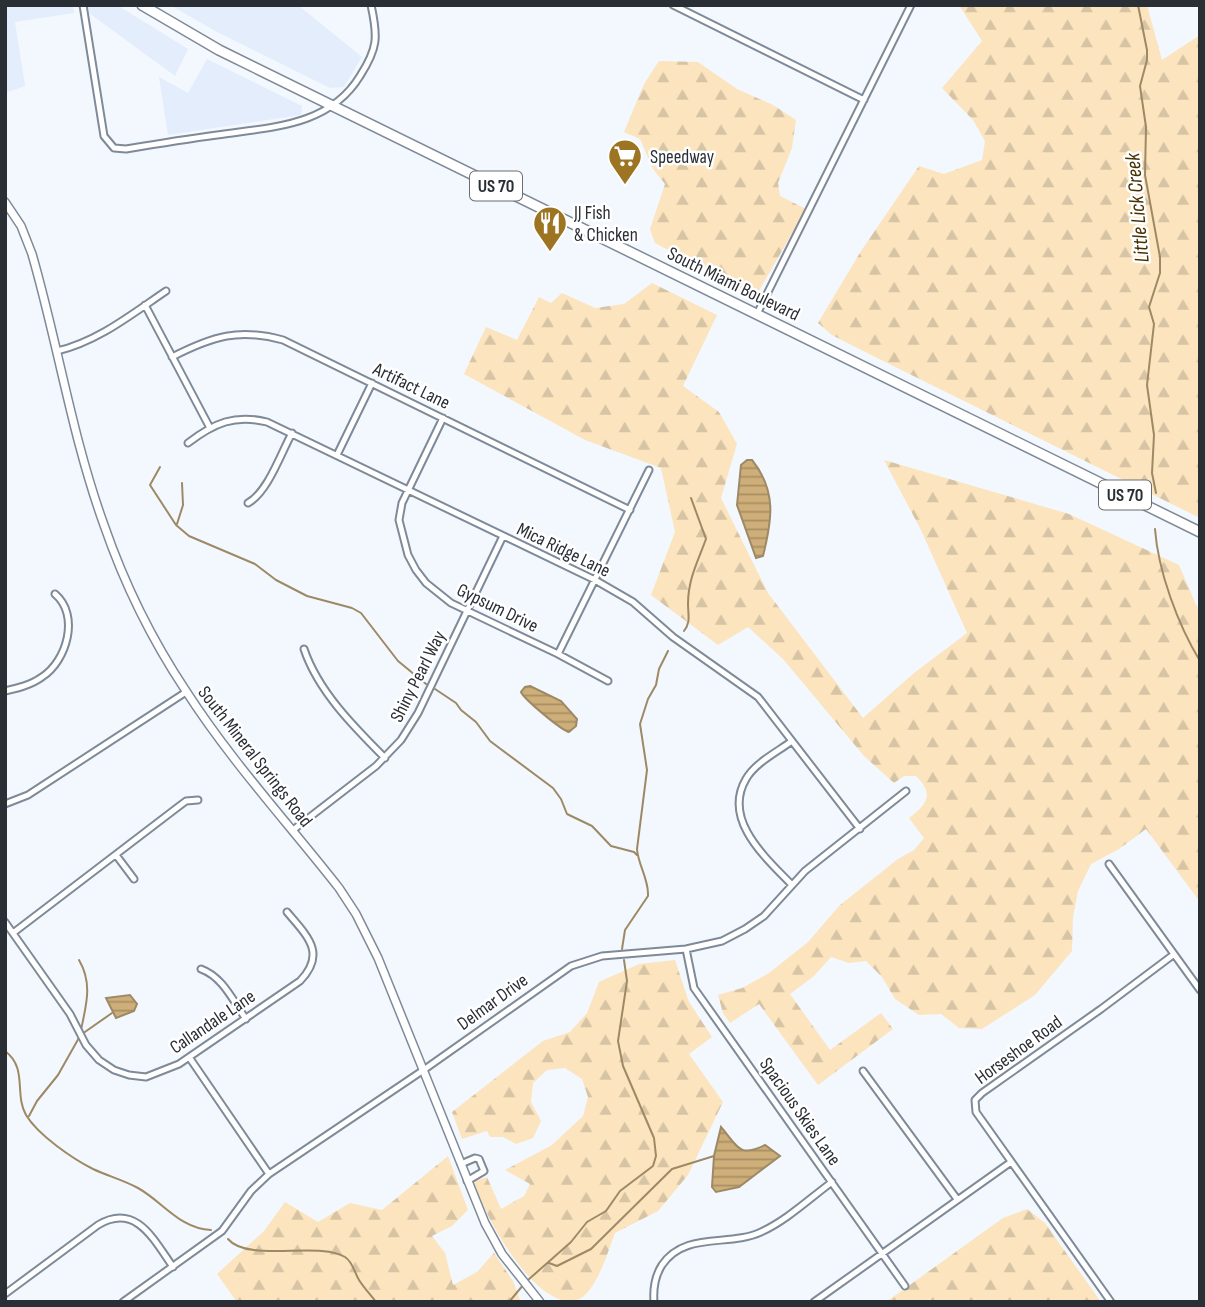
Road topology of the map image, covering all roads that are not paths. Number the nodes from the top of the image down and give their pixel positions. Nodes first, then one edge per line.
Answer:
1 (83, 5) edge
2 (142, 5) edge
3 (372, 5) edge
4 (673, 5) edge
5 (911, 5) edge
6 (864, 100) junction
7 (334, 106) junction
8 (5, 202) edge
9 (166, 291) dead end
10 (145, 305) junction
11 (757, 314) junction
12 (57, 351) junction
13 (172, 357) junction
14 (372, 383) junction
15 (443, 418) junction
16 (210, 428) junction
17 (292, 433) junction
18 (188, 443) dead end
19 (337, 455) junction
20 (649, 470) dead end
21 (407, 489) junction
22 (248, 503) dead end
23 (629, 509) junction
24 (1200, 532) edge
25 (503, 537) junction
26 (595, 580) junction
27 (55, 594) dead end
28 (467, 611) junction
29 (304, 649) dead end
30 (558, 654) junction
31 (608, 681) dead end
32 (5, 691) edge
33 (186, 692) junction
34 (792, 741) junction
35 (385, 758) junction
36 (906, 791) dead end
37 (198, 800) dead end
38 (5, 804) edge
39 (860, 829) junction
40 (293, 830) junction
41 (116, 855) junction
42 (1109, 864) dead end
43 (134, 879) dead end
44 (792, 885) junction
45 (286, 912) dead end
46 (5, 922) edge
47 (13, 933) junction
48 (686, 949) junction
49 (1174, 955) junction
50 (201, 969) dead end
51 (1200, 990) edge
52 (246, 1018) junction
53 (189, 1057) junction
54 (425, 1069) junction
55 (863, 1071) dead end
56 (1011, 1162) junction
57 (460, 1164) junction
58 (269, 1174) junction
59 (467, 1181) junction
60 (832, 1182) junction
61 (957, 1199) junction
62 (882, 1253) junction
63 (173, 1267) junction
64 (905, 1286) dead end
65 (5, 1294) edge
66 (123, 1302) edge
67 (540, 1302) edge
68 (654, 1302) edge
69 (814, 1302) edge
70 (1111, 1302) edge

1 - 7 street
2 - 7 highway, South Miami Boulevard / US 70
3 - 7 street
4 - 6 street
5 - 6 street
6 - 11 street
7 - 11 highway, South Miami Boulevard / US 70
8 - 12 street, South Mineral Springs Road
9 - 10 street
10 - 12 street
10 - 13 street
11 - 24 highway, South Miami Boulevard / US 70
12 - 33 street, South Mineral Springs Road
13 - 14 street, Artifact Lane
13 - 16 street
14 - 15 street, Artifact Lane
14 - 19 street
15 - 21 street, Gypsum Drive
15 - 23 street, Artifact Lane
16 - 17 street, Mica Ridge Lane
16 - 18 street, Mica Ridge Lane
17 - 19 street, Mica Ridge Lane
17 - 22 street
19 - 21 street, Mica Ridge Lane
20 - 23 street
21 - 25 street, Mica Ridge Lane
21 - 28 street, Gypsum Drive
23 - 26 street
25 - 26 street, Mica Ridge Lane
25 - 28 street, Shiny Pearl Way
26 - 30 street
26 - 34 street, Mica Ridge Lane
27 - 32 street
28 - 30 street, Gypsum Drive
28 - 35 street, Shiny Pearl Way
29 - 35 street
30 - 31 street, Gypsum Drive
33 - 38 street
33 - 40 street, South Mineral Springs Road
34 - 39 street, Mica Ridge Lane
34 - 44 street
35 - 40 street, Shiny Pearl Way
36 - 39 street, Delmar Drive
37 - 41 street
39 - 44 street, Delmar Drive
40 - 54 street, South Mineral Springs Road
41 - 43 street
41 - 47 street
42 - 49 street
44 - 48 street, Delmar Drive
45 - 52 street, Callandale Lane
46 - 47 street, Callandale Lane
47 - 53 street, Callandale Lane
48 - 54 street, Delmar Drive
48 - 60 street, Spacious Skies Lane
49 - 51 street
49 - 56 street, Horseshoe Road
50 - 52 street
52 - 53 street, Callandale Lane
53 - 58 street
54 - 57 street, South Mineral Springs Road
54 - 58 street, Delmar Drive
55 - 61 street
56 - 61 street
56 - 70 street, Horseshoe Road
57 - 59 street, South Mineral Springs Road
57 - 59 street
58 - 63 street, Delmar Drive
59 - 67 street, South Mineral Springs Road
60 - 62 street, Spacious Skies Lane
60 - 68 street
61 - 62 street
62 - 64 street, Spacious Skies Lane
62 - 69 street
63 - 65 street
63 - 66 street, Delmar Drive

